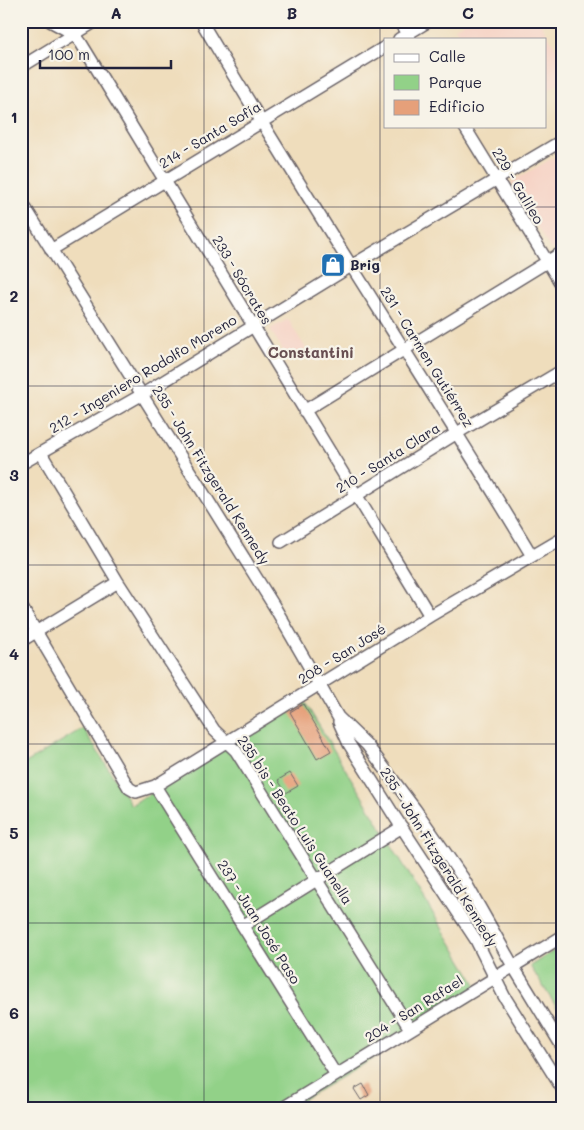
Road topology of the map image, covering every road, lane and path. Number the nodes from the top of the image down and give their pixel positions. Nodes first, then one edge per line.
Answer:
1 (50, 21) edge
2 (96, 21) edge
3 (201, 21) edge
4 (399, 21) edge
5 (429, 21) edge
6 (74, 34) junction
7 (405, 37) edge
8 (384, 48) edge
9 (21, 67) edge
10 (260, 122) junction
11 (465, 128) edge
12 (563, 140) edge
13 (496, 179) junction
14 (164, 180) junction
15 (21, 201) edge
16 (51, 250) junction
17 (563, 252) edge
18 (546, 261) junction
19 (351, 266) junction
20 (563, 287) edge
21 (253, 326) junction
22 (404, 348) junction
23 (563, 370) edge
24 (143, 394) junction
25 (304, 410) junction
26 (457, 433) junction
27 (40, 452) junction
28 (21, 464) edge
29 (356, 496) junction
30 (563, 538) edge
31 (281, 542) dead end
32 (532, 556) junction
33 (118, 582) junction
34 (21, 606) edge
35 (430, 616) junction
36 (37, 632) junction
37 (21, 641) edge
38 (320, 685) junction
39 (338, 717) junction
40 (228, 742) junction
41 (155, 786) junction
42 (402, 827) junction
43 (317, 880) junction
44 (244, 925) junction
45 (563, 936) edge
46 (513, 966) junction
47 (495, 977) junction
48 (410, 1029) junction
49 (563, 1048) edge
50 (336, 1075) junction
51 (563, 1090) edge
52 (281, 1109) edge

1 - 6 street, 233 - Sócrates
2 - 6 street
3 - 10 street, 231 - Carmen Gutiérrez
4 - 7 street
5 - 7 street
6 - 9 street
6 - 14 street, 233 - Sócrates
8 - 10 street, 214 - Santa Sofía
10 - 14 street, 214 - Santa Sofía
10 - 19 street, 231 - Carmen Gutiérrez
11 - 13 street, 229 - Galileo
12 - 13 street, 212 - Ingeniero Rodolfo Moreno
13 - 18 street, 229 - Galileo
13 - 19 street, 212 - Ingeniero Rodolfo Moreno
14 - 16 street, 214 - Santa Sofía
14 - 21 street, 233 - Sócrates
15 - 16 street, 235 - John Fitzgerald Kennedy
16 - 24 street, 235 - John Fitzgerald Kennedy
17 - 18 street
18 - 20 street, 229 - Galileo
18 - 22 street
19 - 21 street, 212 - Ingeniero Rodolfo Moreno
19 - 22 street, 231 - Carmen Gutiérrez
21 - 24 street, 212 - Ingeniero Rodolfo Moreno
21 - 25 street, 233 - Sócrates
22 - 25 street
22 - 26 street, 231 - Carmen Gutiérrez
23 - 26 street, 210 - Santa Clara
24 - 27 street, 212 - Ingeniero Rodolfo Moreno
24 - 38 street, 235 - John Fitzgerald Kennedy
25 - 29 street, 233 - Sócrates
26 - 29 street, 210 - Santa Clara
26 - 32 street, 231 - Carmen Gutiérrez
27 - 28 street, 212 - Ingeniero Rodolfo Moreno
27 - 33 street, 235 bis - Beato Luis Guanella
29 - 31 street, 210 - Santa Clara
29 - 35 street, 233 - Sócrates
30 - 32 street, 208 - San José
32 - 35 street, 208 - San José
33 - 36 street
33 - 40 street, 235 bis - Beato Luis Guanella
34 - 36 street
35 - 38 street, 208 - San José
36 - 37 street
36 - 41 street, 208 - San José
38 - 39 street, 235 - John Fitzgerald Kennedy
38 - 40 street, 208 - San José
39 - 42 street, 235 - John Fitzgerald Kennedy
39 - 46 street, 235 - John Fitzgerald Kennedy
40 - 41 street, 208 - San José
40 - 43 street, 235 bis - Beato Luis Guanella
41 - 44 street, 237 - Juan José Paso
42 - 43 street
42 - 47 street, 235 - John Fitzgerald Kennedy
43 - 44 street
43 - 48 street, 235 bis - Beato Luis Guanella
44 - 50 street, 237 - Juan José Paso
45 - 46 street, 204 - San Rafael
46 - 47 street, 204 - San Rafael
46 - 49 street, 235 - John Fitzgerald Kennedy
47 - 48 street, 204 - San Rafael
47 - 51 street, 235 - John Fitzgerald Kennedy
48 - 50 street, 204 - San Rafael
50 - 52 street, 204 - San Rafael

